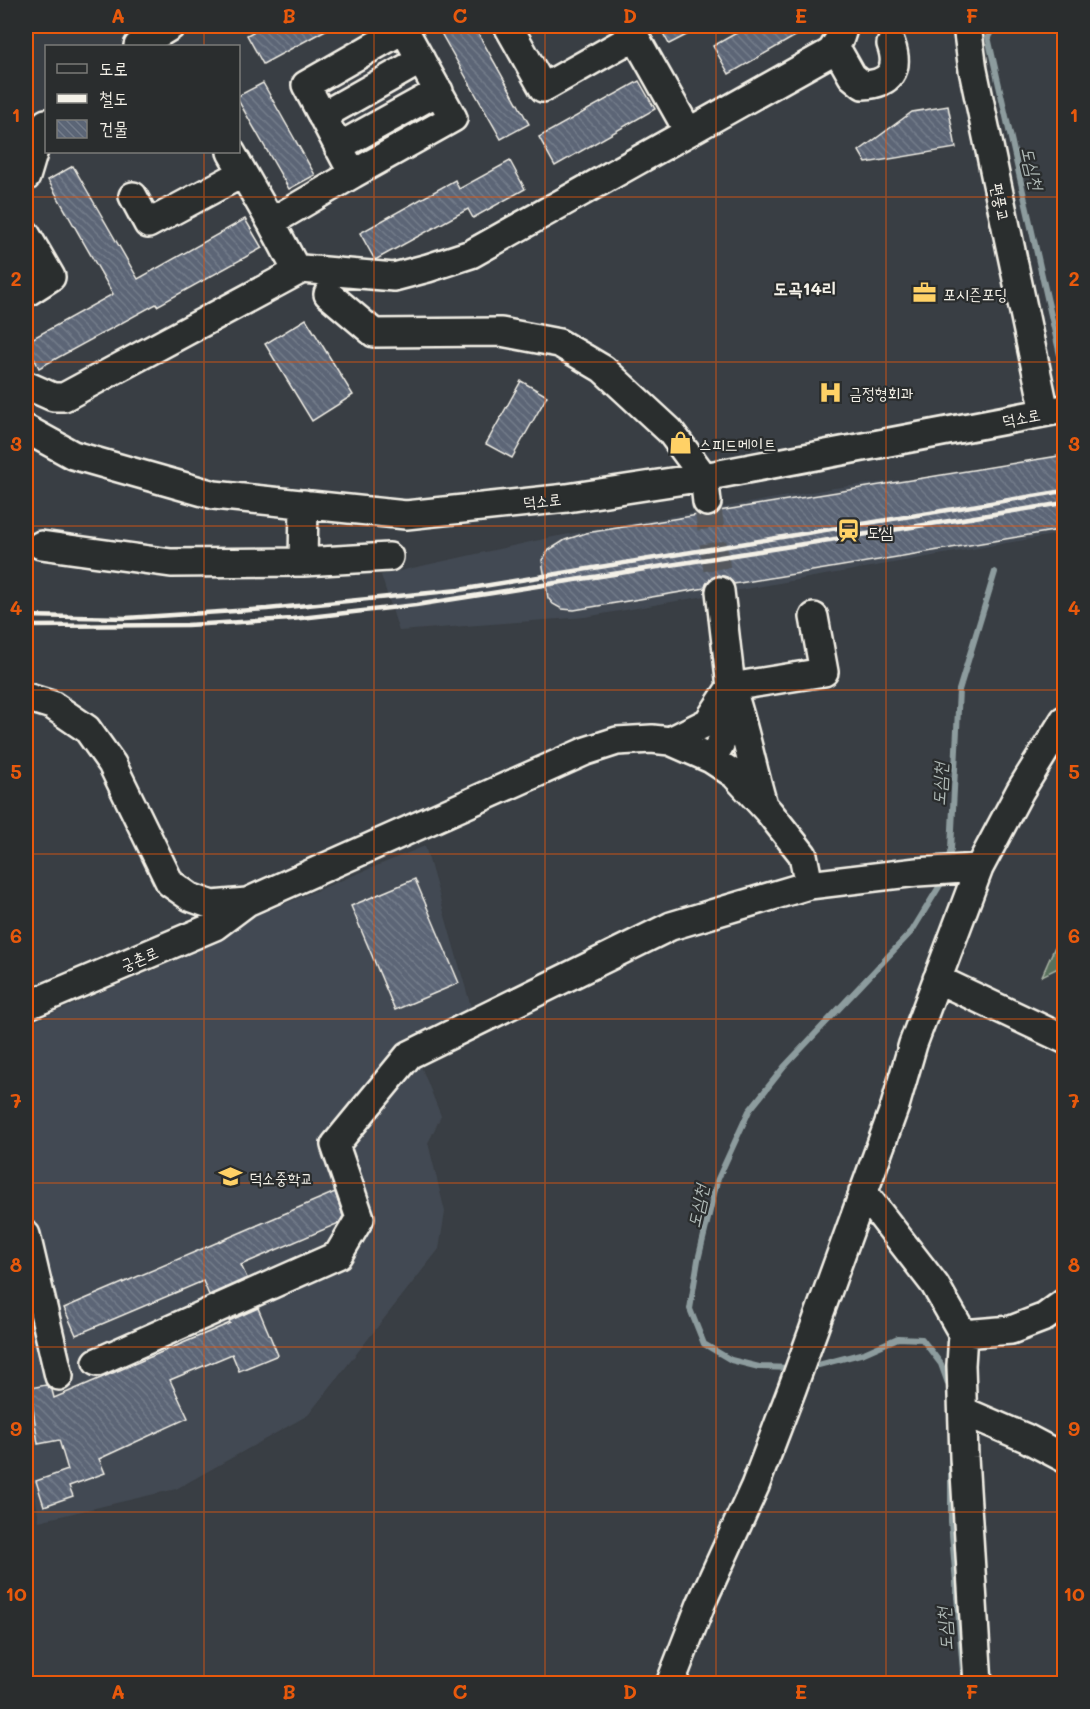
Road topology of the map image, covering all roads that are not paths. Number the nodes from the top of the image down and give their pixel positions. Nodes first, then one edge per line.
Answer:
1 (508, 26) edge
2 (967, 26) edge
3 (403, 27) edge
4 (632, 31) edge
5 (168, 34) edge
6 (840, 36) edge
7 (891, 44) dead end
8 (140, 45) edge
9 (421, 60) junction
10 (439, 91) junction
11 (322, 116) junction
12 (45, 124) edge
13 (688, 131) junction
14 (30, 143) edge
15 (338, 147) junction
16 (237, 162) edge
17 (353, 174) junction
18 (26, 177) edge
19 (133, 196) dead end
20 (271, 222) junction
21 (26, 234) edge
22 (297, 271) junction
23 (26, 292) edge
24 (328, 294) dead end
25 (26, 385) edge
26 (1055, 411) edge
27 (28, 438) edge
28 (706, 490) junction
29 (304, 504) junction
30 (41, 545) dead end
31 (389, 557) dead end
32 (303, 562) junction
33 (720, 591) tunnel mouth
34 (814, 617) dead end
35 (731, 687) junction
36 (26, 697) edge
37 (1065, 720) edge
38 (670, 741) junction
39 (711, 759) junction
40 (764, 808) junction
41 (979, 868) junction
42 (809, 885) junction
43 (247, 902) junction
44 (937, 979) junction
45 (26, 1006) edge
46 (1065, 1039) edge
47 (863, 1191) junction
48 (26, 1235) edge
49 (1065, 1303) edge
50 (963, 1334) junction
51 (97, 1362) dead end
52 (59, 1376) dead end
53 (963, 1411) junction
54 (1065, 1458) edge
55 (670, 1683) edge
56 (978, 1683) edge

1 - 4 street
2 - 26 street, 편풍교
3 - 9 street
3 - 11 street
4 - 13 street
5 - 8 street
6 - 7 street
6 - 13 street
9 - 10 street
9 - 11 street
10 - 15 street
10 - 17 street
11 - 15 street
12 - 14 street
13 - 22 street
14 - 18 street
15 - 17 street
16 - 19 street
16 - 20 street
17 - 20 street
20 - 22 street
21 - 23 street
22 - 25 street
24 - 28 street
26 - 28 street, 덕소로
27 - 29 street, 덕소로
28 - 29 street, 덕소로
29 - 32 street
30 - 32 street
31 - 32 street
33 - 35 street
34 - 35 street
35 - 38 street
35 - 39 street
35 - 40 street
36 - 43 street
37 - 41 street
38 - 39 street
38 - 43 street
39 - 40 street
40 - 42 street
41 - 42 street
41 - 44 street
42 - 51 street
43 - 45 street, 궁촌로
44 - 46 street
44 - 47 street
47 - 50 street
47 - 55 street
48 - 52 street
49 - 50 street
50 - 53 street
53 - 54 street
53 - 56 street

